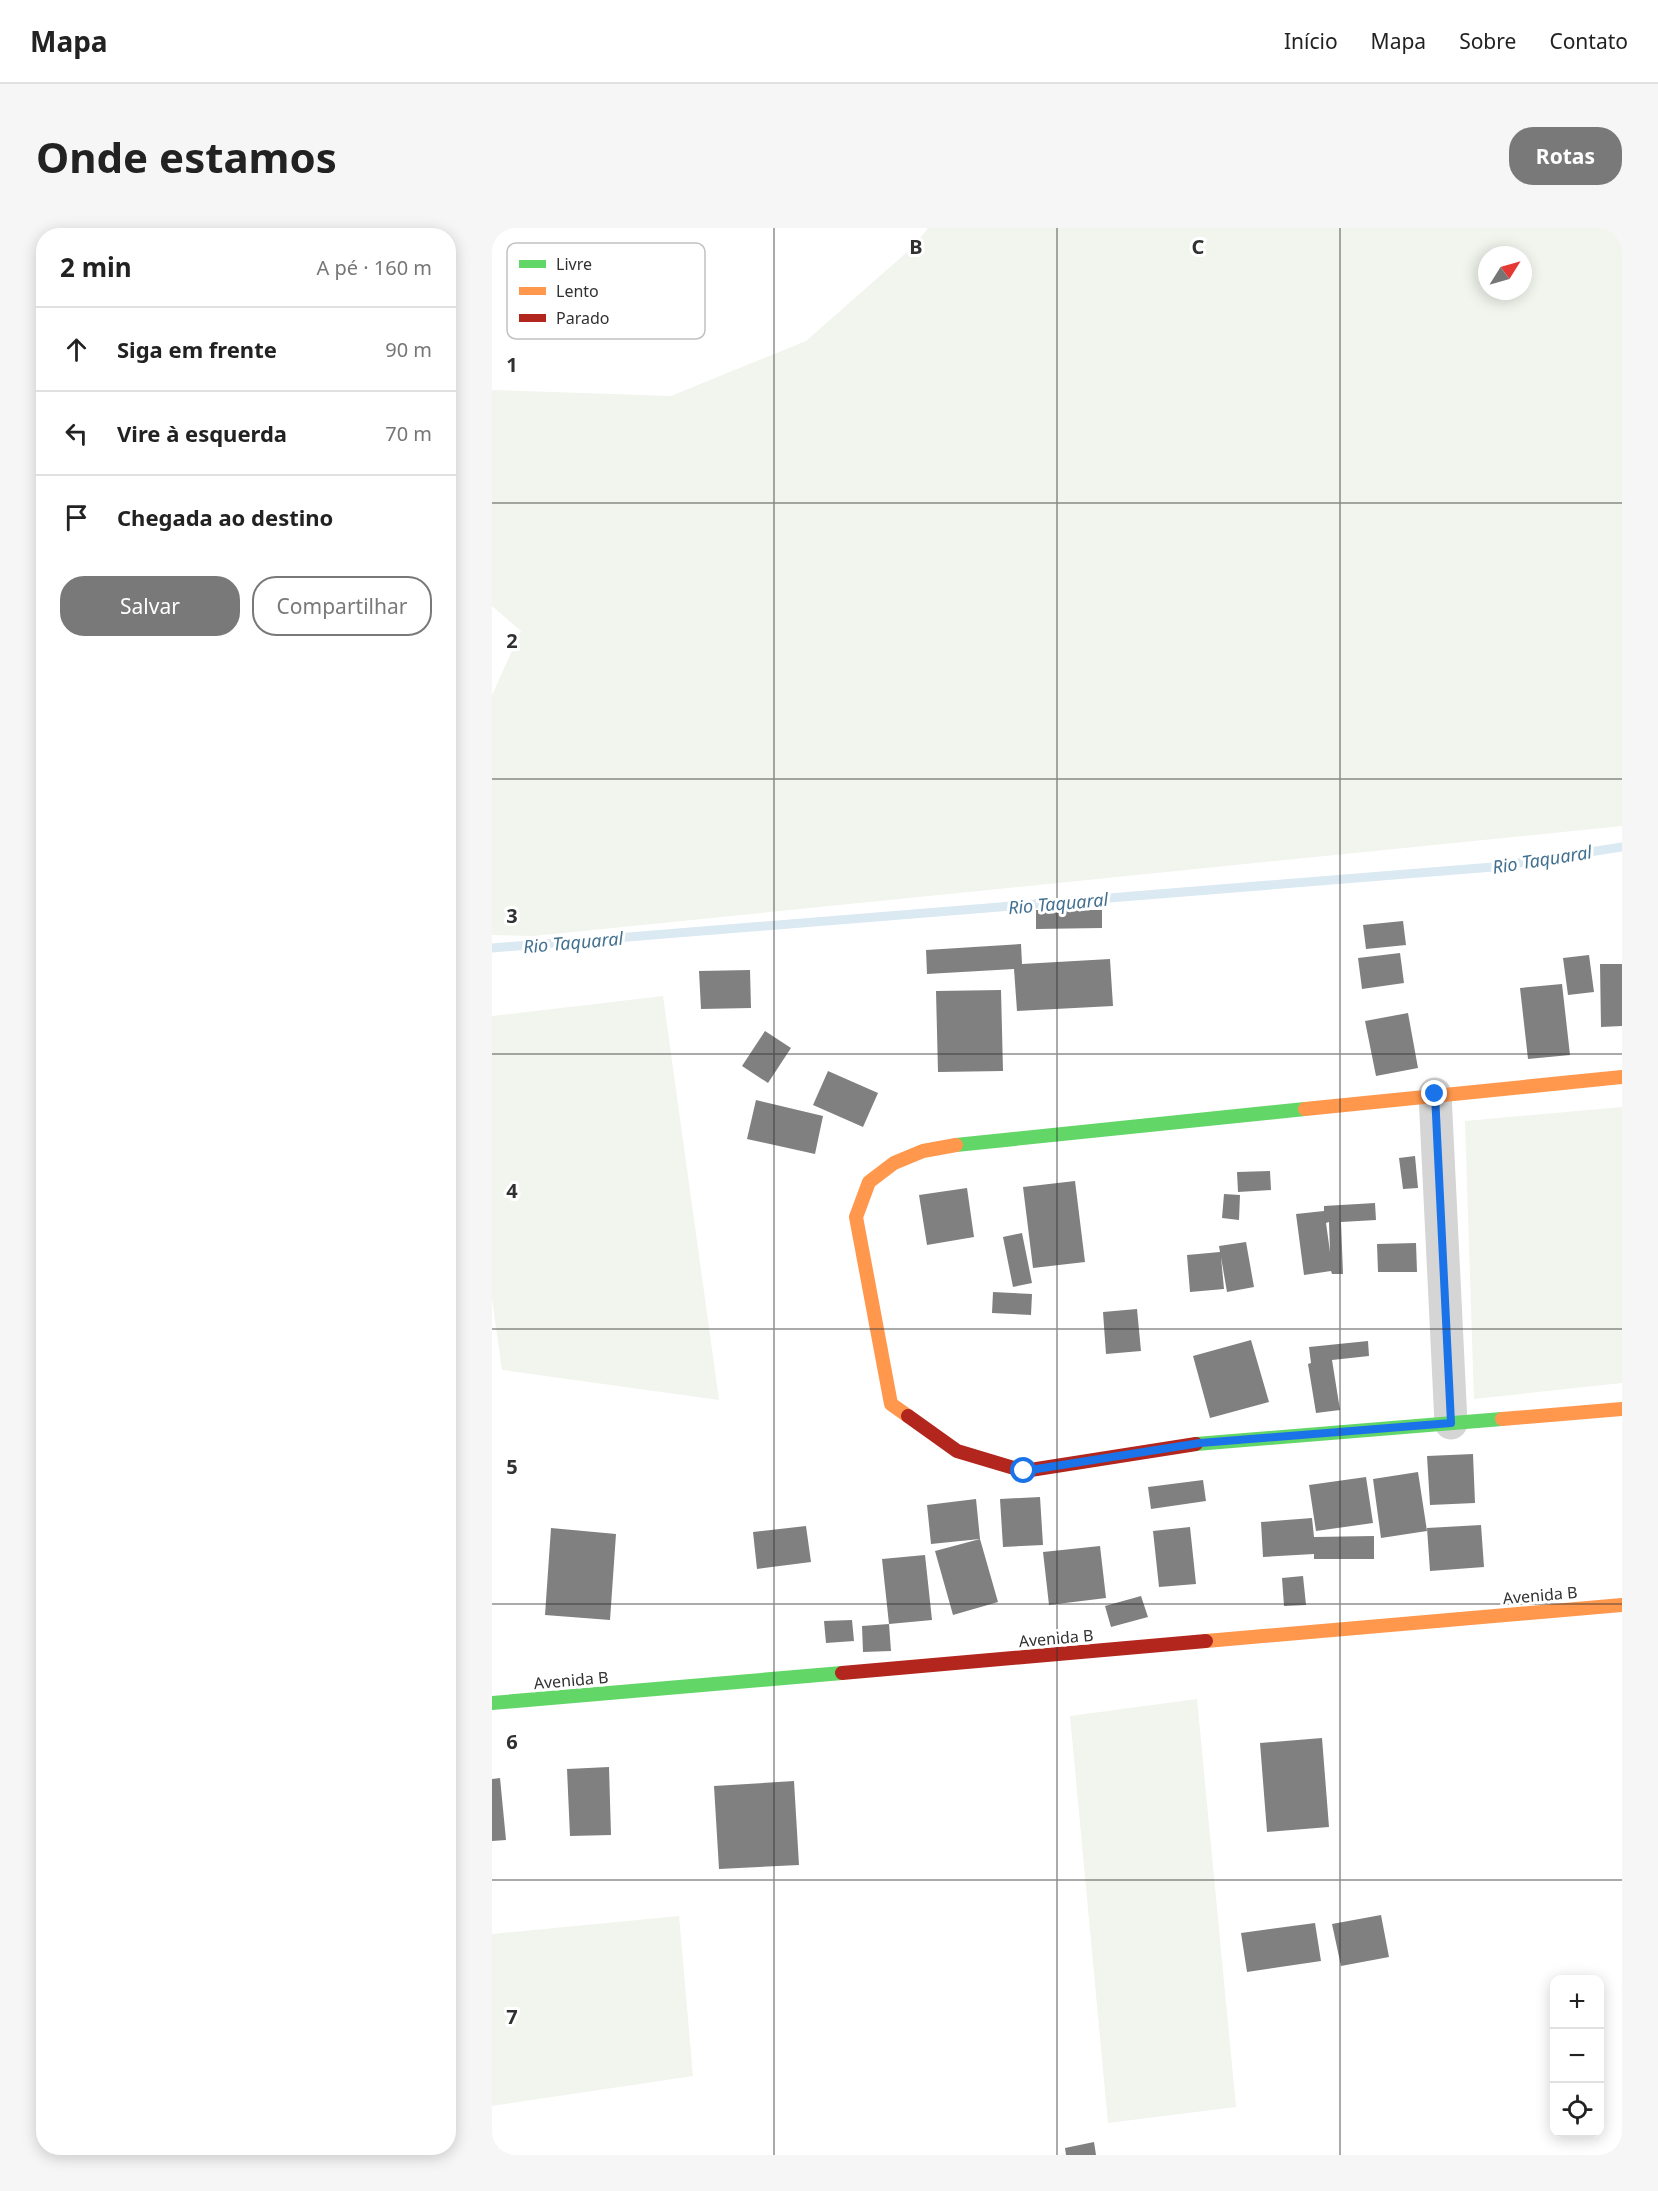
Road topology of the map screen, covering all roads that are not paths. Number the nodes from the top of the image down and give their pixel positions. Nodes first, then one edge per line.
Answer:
1 (1622, 1077) edge
2 (1435, 1094) junction
3 (1622, 1409) edge
4 (1451, 1423) junction
5 (1622, 1605) edge
6 (492, 1703) edge

1 - 2 street
2 - 4 street
2 - 4 street
3 - 4 street
5 - 6 street, Avenida B

